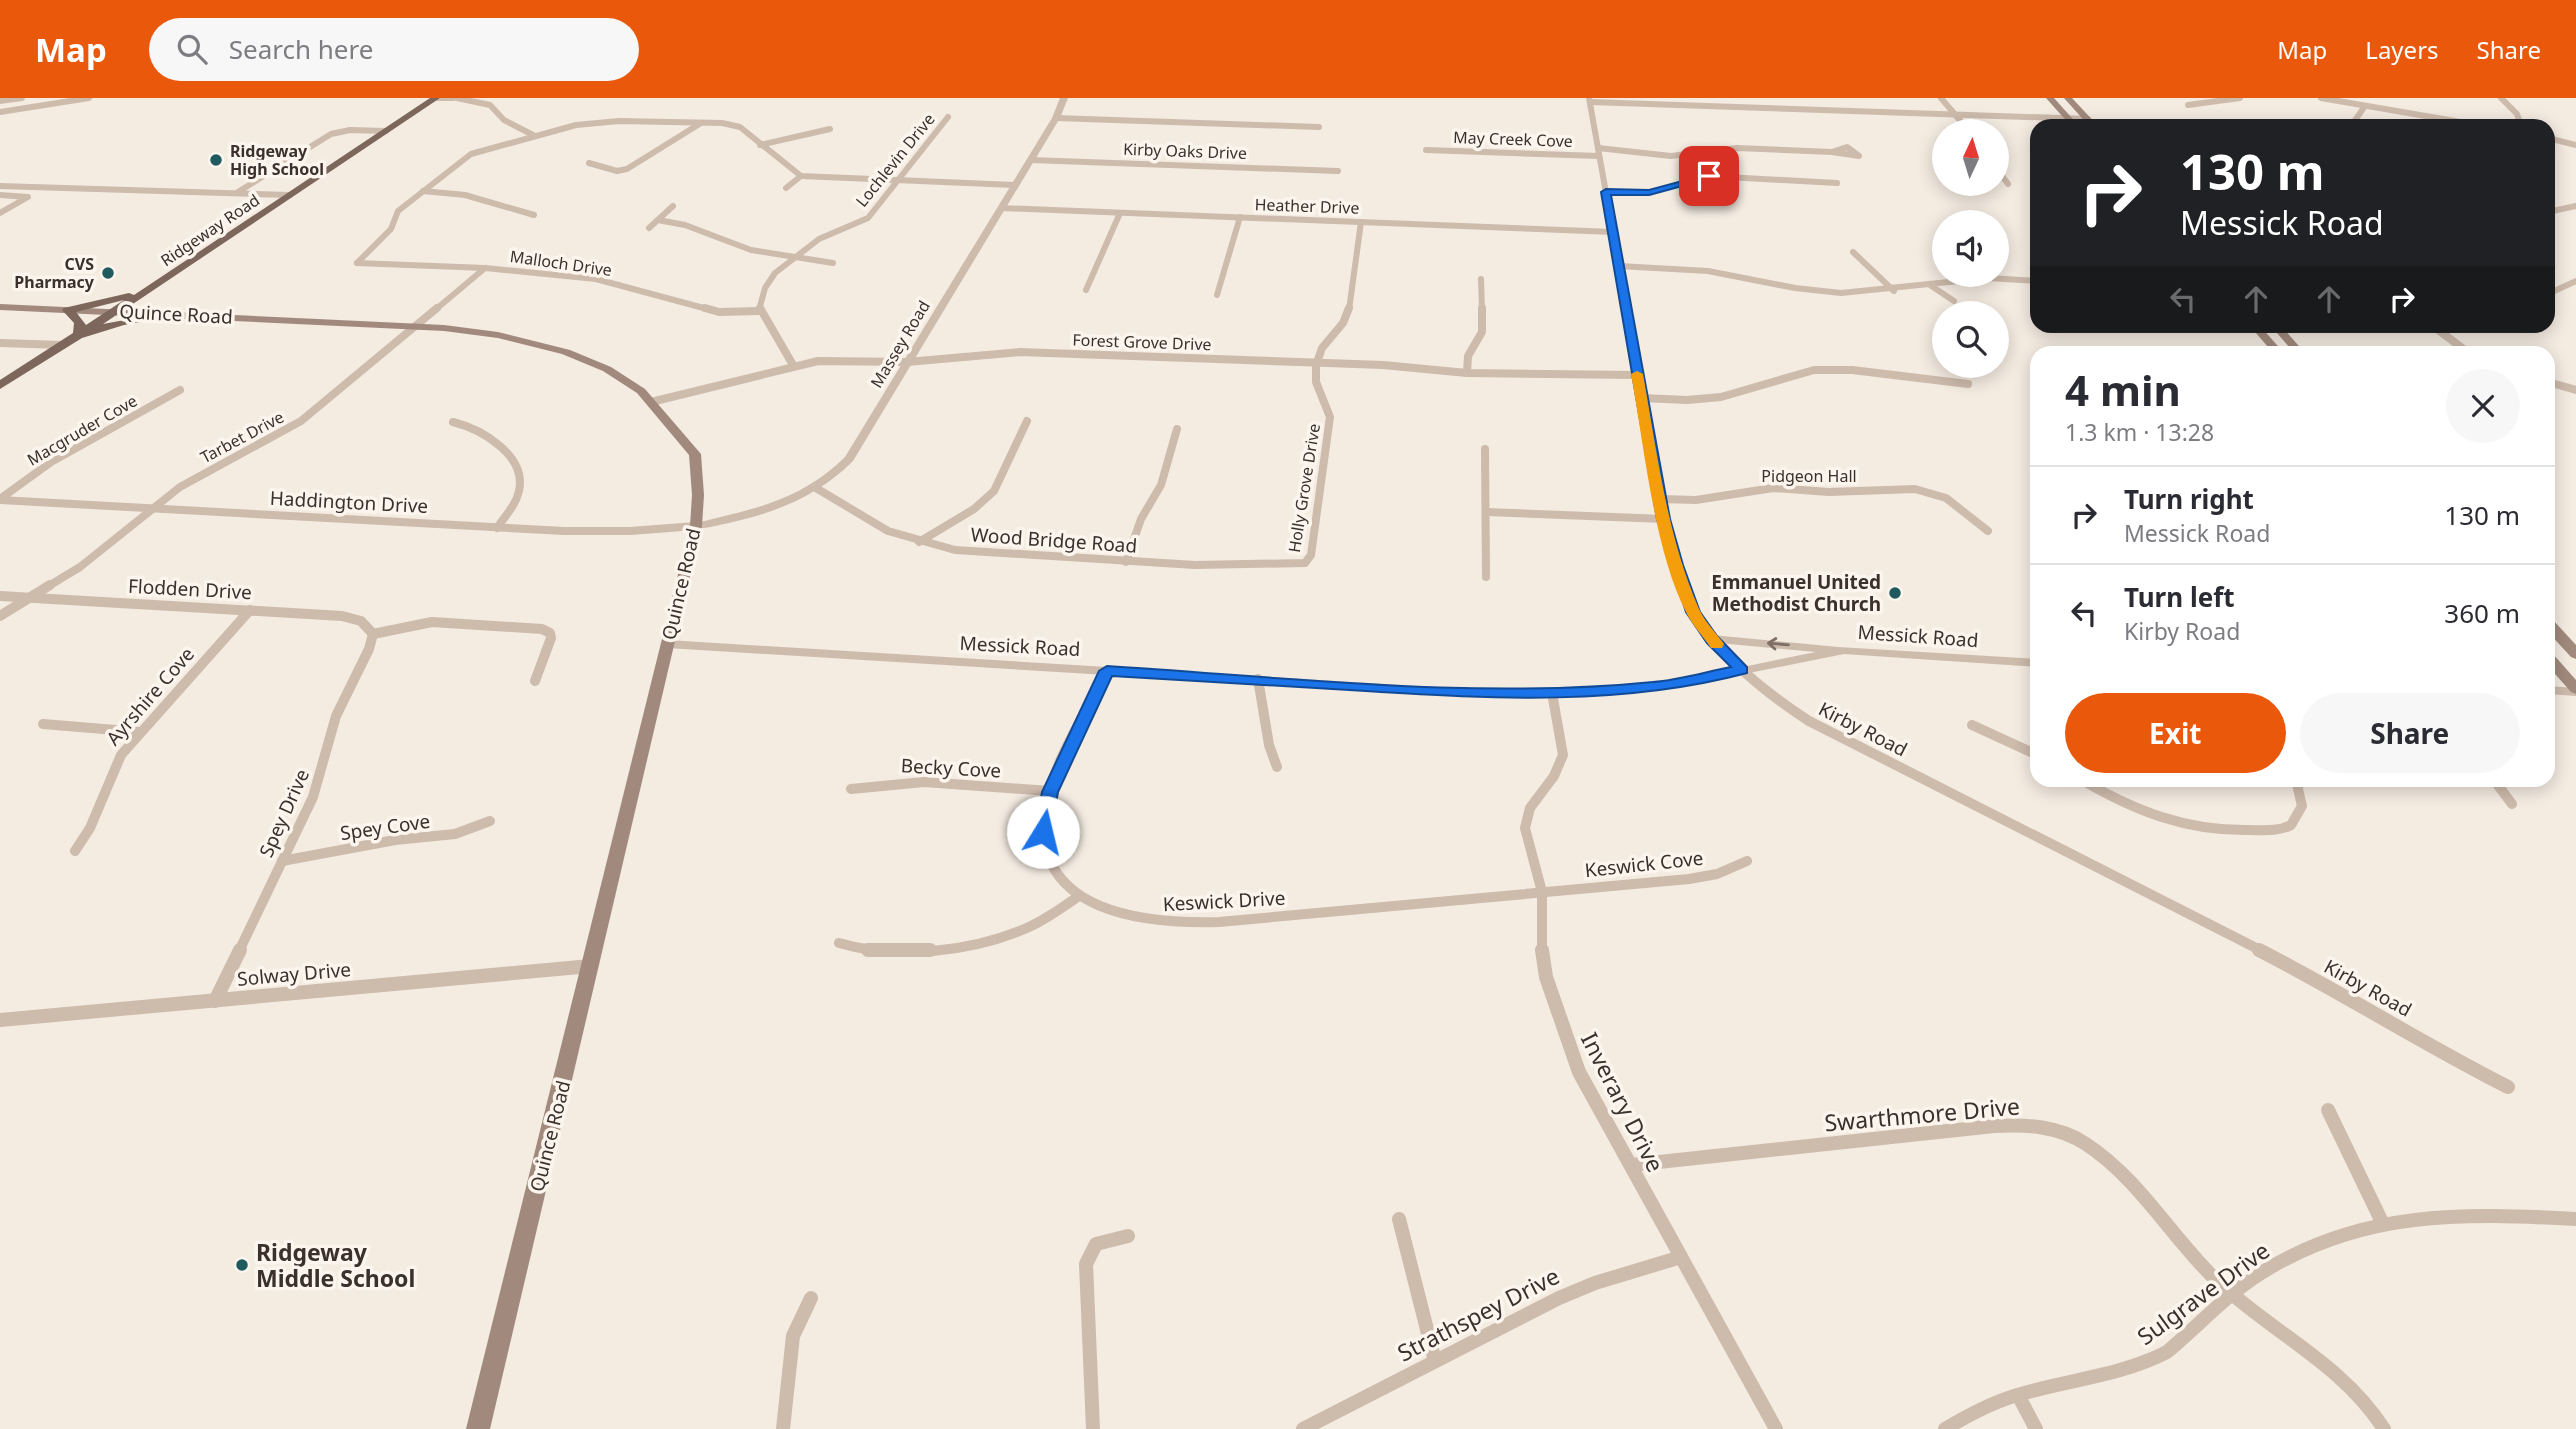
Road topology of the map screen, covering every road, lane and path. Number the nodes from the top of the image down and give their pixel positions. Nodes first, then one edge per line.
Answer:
1 (22, 98) edge
2 (61, 98) edge
3 (89, 98) edge
4 (435, 98) edge
5 (455, 98) edge
6 (1064, 98) edge
7 (1708, 98) edge
8 (1826, 98) edge
9 (1941, 98) edge
10 (2050, 98) edge
11 (2068, 98) edge
12 (2240, 98) edge
13 (2321, 98) edge
14 (2501, 98) edge
15 (1590, 100) edge
16 (0, 101) edge
17 (2188, 105) dead end
18 (1711, 106) junction
19 (2365, 106) junction
20 (0, 107) edge
21 (1832, 110) junction
22 (0, 112) edge
23 (1956, 114) junction
24 (948, 117) dead end
25 (1056, 118) junction
26 (2068, 118) junction
27 (1960, 119) edge
28 (2074, 119) edge
29 (2088, 119) edge
30 (2356, 119) edge
31 (2442, 119) edge
32 (2519, 119) edge
33 (701, 123) junction
34 (1320, 127) dead end
35 (830, 129) dead end
36 (386, 131) junction
37 (533, 135) junction
38 (2555, 140) edge
39 (760, 145) junction
40 (2576, 145) edge
41 (1426, 150) dead end
42 (1598, 152) junction
43 (1832, 152) dead end
44 (1031, 160) junction
45 (589, 163) dead end
46 (1338, 170) dead end
47 (801, 176) junction
48 (900, 181) junction
49 (1837, 183) dead end
50 (1014, 185) junction
51 (0, 186) edge
52 (786, 188) dead end
53 (422, 191) junction
54 (1606, 192) junction
55 (236, 193) junction
56 (0, 195) edge
57 (290, 195) junction
58 (673, 206) dead end
59 (2576, 206) edge
60 (1001, 208) junction
61 (2555, 210) edge
62 (0, 213) edge
63 (1120, 213) junction
64 (534, 215) dead end
65 (1240, 218) junction
66 (658, 220) junction
67 (1361, 222) junction
68 (649, 228) dead end
69 (1613, 232) junction
70 (1853, 252) dead end
71 (792, 260) junction
72 (833, 263) dead end
73 (1619, 266) junction
74 (485, 268) junction
75 (1481, 279) dead end
76 (2030, 281) edge
77 (2576, 281) edge
78 (158, 284) junction
79 (1930, 285) junction
80 (1086, 290) dead end
81 (1894, 291) junction
82 (2555, 291) edge
83 (1217, 295) dead end
84 (1954, 300) dead end
85 (0, 307) edge
86 (68, 310) junction
87 (116, 311) junction
88 (759, 311) junction
89 (174, 314) junction
90 (416, 326) junction
91 (2442, 333) edge
92 (79, 335) junction
93 (0, 343) edge
94 (62, 345) junction
95 (2459, 346) edge
96 (907, 362) junction
97 (1317, 362) junction
98 (793, 365) junction
99 (1467, 373) junction
100 (1637, 375) junction
101 (1968, 384) dead end
102 (2555, 384) edge
103 (0, 385) edge
104 (180, 390) dead end
105 (2576, 390) edge
106 (1641, 398) junction
107 (651, 402) junction
108 (1027, 421) dead end
109 (453, 422) dead end
110 (1177, 429) dead end
111 (1485, 449) dead end
112 (816, 488) junction
113 (1660, 499) junction
114 (0, 500) edge
115 (152, 508) junction
116 (1486, 512) junction
117 (1664, 519) junction
118 (696, 526) junction
119 (497, 527) junction
120 (1988, 531) dead end
121 (919, 542) junction
122 (1126, 562) junction
123 (1305, 563) joint
124 (1486, 577) dead end
125 (0, 596) edge
126 (31, 598) junction
127 (250, 610) junction
128 (0, 616) edge
129 (2555, 632) edge
130 (373, 634) junction
131 (1712, 639) junction
132 (667, 644) junction
133 (1844, 650) junction
134 (2576, 654) edge
135 (2030, 663) edge
136 (2555, 665) edge
137 (1742, 670) junction
138 (1107, 671) junction
139 (1258, 679) junction
140 (535, 681) dead end
141 (2555, 690) edge
142 (2576, 690) edge
143 (1552, 693) junction
144 (43, 724) dead end
145 (1972, 725) dead end
146 (140, 732) junction
147 (2030, 752) edge
148 (1277, 767) dead end
149 (2095, 787) edge
150 (2298, 787) edge
151 (2499, 787) edge
152 (851, 789) dead end
153 (1050, 792) junction
154 (2512, 804) dead end
155 (491, 821) dead end
156 (75, 851) dead end
157 (282, 861) junction
158 (1747, 861) dead end
159 (1542, 892) junction
160 (1079, 896) junction
161 (839, 943) dead end
162 (592, 966) junction
163 (215, 1001) junction
164 (0, 1020) edge
165 (2508, 1087) dead end
166 (2328, 1110) dead end
167 (1631, 1165) junction
168 (1399, 1219) dead end
169 (2576, 1219) edge
170 (2382, 1222) junction
171 (1128, 1236) dead end
172 (1681, 1257) junction
173 (2233, 1296) junction
174 (811, 1298) dead end
175 (1435, 1360) junction
176 (2018, 1395) junction
177 (478, 1429) edge
178 (783, 1429) edge
179 (1093, 1429) edge
180 (1303, 1429) edge
181 (1776, 1429) edge
182 (1945, 1429) edge
183 (2036, 1429) edge
184 (2384, 1429) edge

1 - 16 street
2 - 20 street
3 - 22 street
4 - 5 street
4 - 36 main road, Ridgeway Road
5 - 37 street
6 - 25 street, Massey Road
7 - 18 street
8 - 21 street
9 - 23 street
10 - 26 main road
11 - 29 main road
12 - 17 street
13 - 19 street
14 - 32 street
15 - 18 street
15 - 42 street, Kirby Road
18 - 21 street
19 - 30 street
19 - 31 street
21 - 23 street
23 - 26 street
23 - 27 street
24 - 48 street, Lochlevin Drive
25 - 34 street
25 - 44 street, Massey Road
26 - 28 street
33 - 37 street
33 - 39 street
33 - 45 street
35 - 39 street
36 - 55 street
36 - 57 main road, Ridgeway Road
37 - 53 street
38 - 40 street
39 - 47 street
41 - 42 street, May Creek Cove
42 - 43 street, May Creek Cove
42 - 54 street, Kirby Road
44 - 46 street, Kirby Oaks Drive
44 - 50 street, Massey Road
47 - 48 street
47 - 52 street
48 - 50 street
48 - 71 street, Lochlevin Drive
49 - 54 street
50 - 60 street, Massey Road
51 - 55 street
53 - 64 street
53 - 74 street, Malloch Drive
54 - 69 street, Kirby Road
55 - 57 street
56 - 62 street
57 - 78 main road, Ridgeway Road
58 - 66 street
59 - 61 street
60 - 63 street, Heather Drive
60 - 96 street, Massey Road
63 - 65 street, Heather Drive
63 - 80 street
65 - 67 street, Heather Drive
65 - 83 street
66 - 68 street
66 - 71 street
67 - 69 street, Heather Drive
67 - 97 street
69 - 73 street, Kirby Road
70 - 81 street
71 - 72 street
71 - 88 street, Lochlevin Drive
73 - 81 street
73 - 100 street, Kirby Road
74 - 88 street, Malloch Drive
74 - 90 street, Tarbet Drive
75 - 99 street
76 - 79 street
77 - 82 street
78 - 86 main road
78 - 87 main road, Ridgeway Road
78 - 89 main road
79 - 81 street
79 - 84 street
85 - 86 main road, Quince Road
86 - 87 main road, Quince Road
86 - 92 main road
87 - 89 main road, Quince Road
87 - 92 main road, Ridgeway Road
88 - 98 street
89 - 90 main road, Quince Road
89 - 92 main road
90 - 107 main road, Quince Road
90 - 115 street, Tarbet Drive
91 - 95 street
92 - 94 main road, Ridgeway Road
93 - 94 street
94 - 103 main road, Ridgeway Road
96 - 97 street, Forest Grove Drive
96 - 98 street, Forest Grove Drive
96 - 112 street, Massey Road
97 - 99 street, Forest Grove Drive
97 - 123 street, Holly Grove Drive
98 - 107 street, Forest Grove Drive
99 - 100 street, Forest Grove Drive
100 - 106 street, Kirby Road
101 - 106 street
102 - 105 street
104 - 114 street, Macgruder Cove
106 - 113 street, Kirby Road
107 - 118 main road, Quince Road
108 - 121 street
109 - 119 street
110 - 122 street
111 - 116 street
112 - 118 street, Massey Road
112 - 121 street, Wood Bridge Road
113 - 117 street, Kirby Road
113 - 120 street, Pidgeon Hall
114 - 115 street, Haddington Drive
115 - 119 street, Haddington Drive
115 - 126 street, Tarbet Drive
116 - 117 street
116 - 124 street
117 - 131 street, Kirby Road
118 - 119 street, Haddington Drive
118 - 132 main road, Quince Road
121 - 122 street, Wood Bridge Road
122 - 123 street, Wood Bridge Road
125 - 126 street, Flodden Drive
126 - 127 street, Flodden Drive
126 - 128 street, Tarbet Drive
127 - 130 street, Flodden Drive
127 - 146 street, Ayrshire Cove
129 - 134 main road
130 - 140 street
130 - 157 street, Spey Drive
133 -> 131 street
131 - 137 street, Kirby Road
132 - 138 street, Messick Road
132 - 162 main road, Quince Road
133 - 135 street, Messick Road
133 - 137 street, Messick Road
136 - 142 main road
137 - 143 street, Messick Road
137 - 165 street, Kirby Road
138 - 139 street, Messick Road
138 - 153 street, Keswick Drive
139 - 143 street, Messick Road
139 - 148 street
141 - 142 street
143 - 159 street, Inverary Drive
144 - 146 street
145 - 147 street
146 - 156 street, Ayrshire Cove
149 - 150 street
151 - 154 street
152 - 153 street, Becky Cove
153 - 160 street, Keswick Drive
155 - 157 street, Spey Cove
157 - 163 street, Spey Drive
158 - 159 street, Keswick Cove
159 - 160 street, Keswick Drive
159 - 167 street, Inverary Drive
160 - 161 street
162 - 163 street, Solway Drive
162 - 177 main road, Quince Road
163 - 164 street, Solway Drive
166 - 170 street
167 - 172 street, Inverary Drive
167 - 173 street, Swarthmore Drive
168 - 175 street
169 - 170 street, Sulgrave Drive
170 - 173 street, Sulgrave Drive
171 - 179 street
172 - 175 street, Strathspey Drive
172 - 181 street, Inverary Drive
173 - 176 street, Sulgrave Drive
173 - 184 street, Swarthmore Drive
174 - 178 street
175 - 180 street, Strathspey Drive
176 - 182 street, Sulgrave Drive
176 - 183 street

